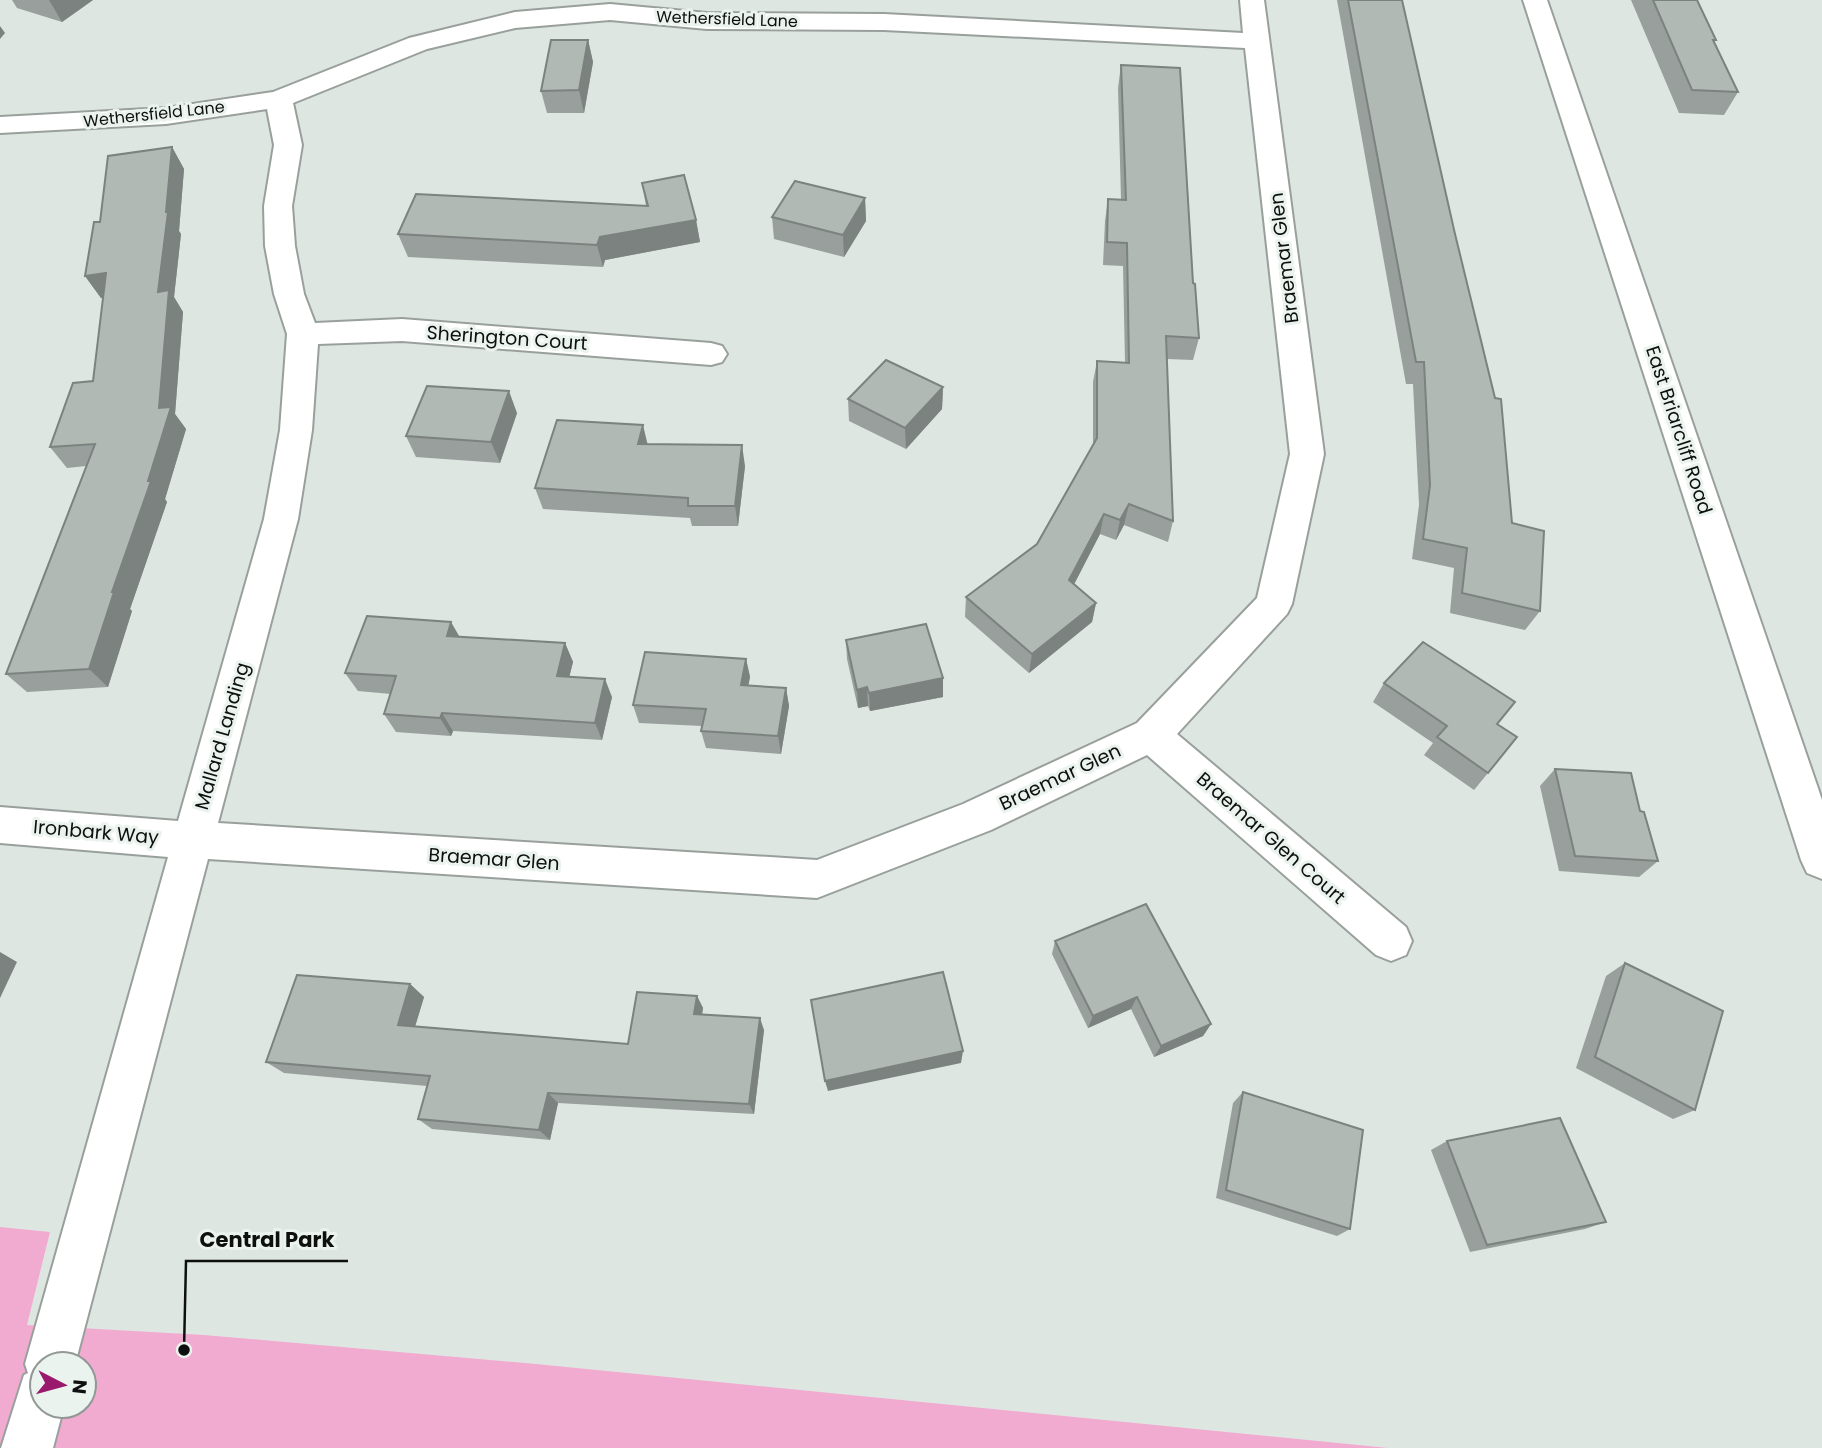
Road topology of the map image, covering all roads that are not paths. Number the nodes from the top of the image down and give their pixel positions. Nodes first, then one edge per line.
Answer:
1 (1252, 0) edge
2 (1535, 0) edge
3 (1259, 41) junction
4 (279, 99) junction
5 (0, 125) edge
6 (303, 334) junction
7 (711, 354) dead end
8 (1151, 734) junction
9 (0, 824) edge
10 (192, 840) junction
11 (1822, 860) edge
12 (1391, 941) dead end
13 (54, 1350) edge
14 (35, 1420) edge
15 (27, 1448) edge

1 - 3 street, Braemar Glen
2 - 11 street, East Briarcliff Road
3 - 4 street, Wethersfield Lane
3 - 8 street, Braemar Glen
4 - 5 street, Wethersfield Lane
4 - 6 street, Mallard Landing
6 - 7 street, Sherington Court
6 - 10 street, Mallard Landing
8 - 10 street, Braemar Glen
8 - 12 street, Braemar Glen Court
9 - 10 street, Ironbark Way
10 - 13 street, Mallard Landing
14 - 15 street

